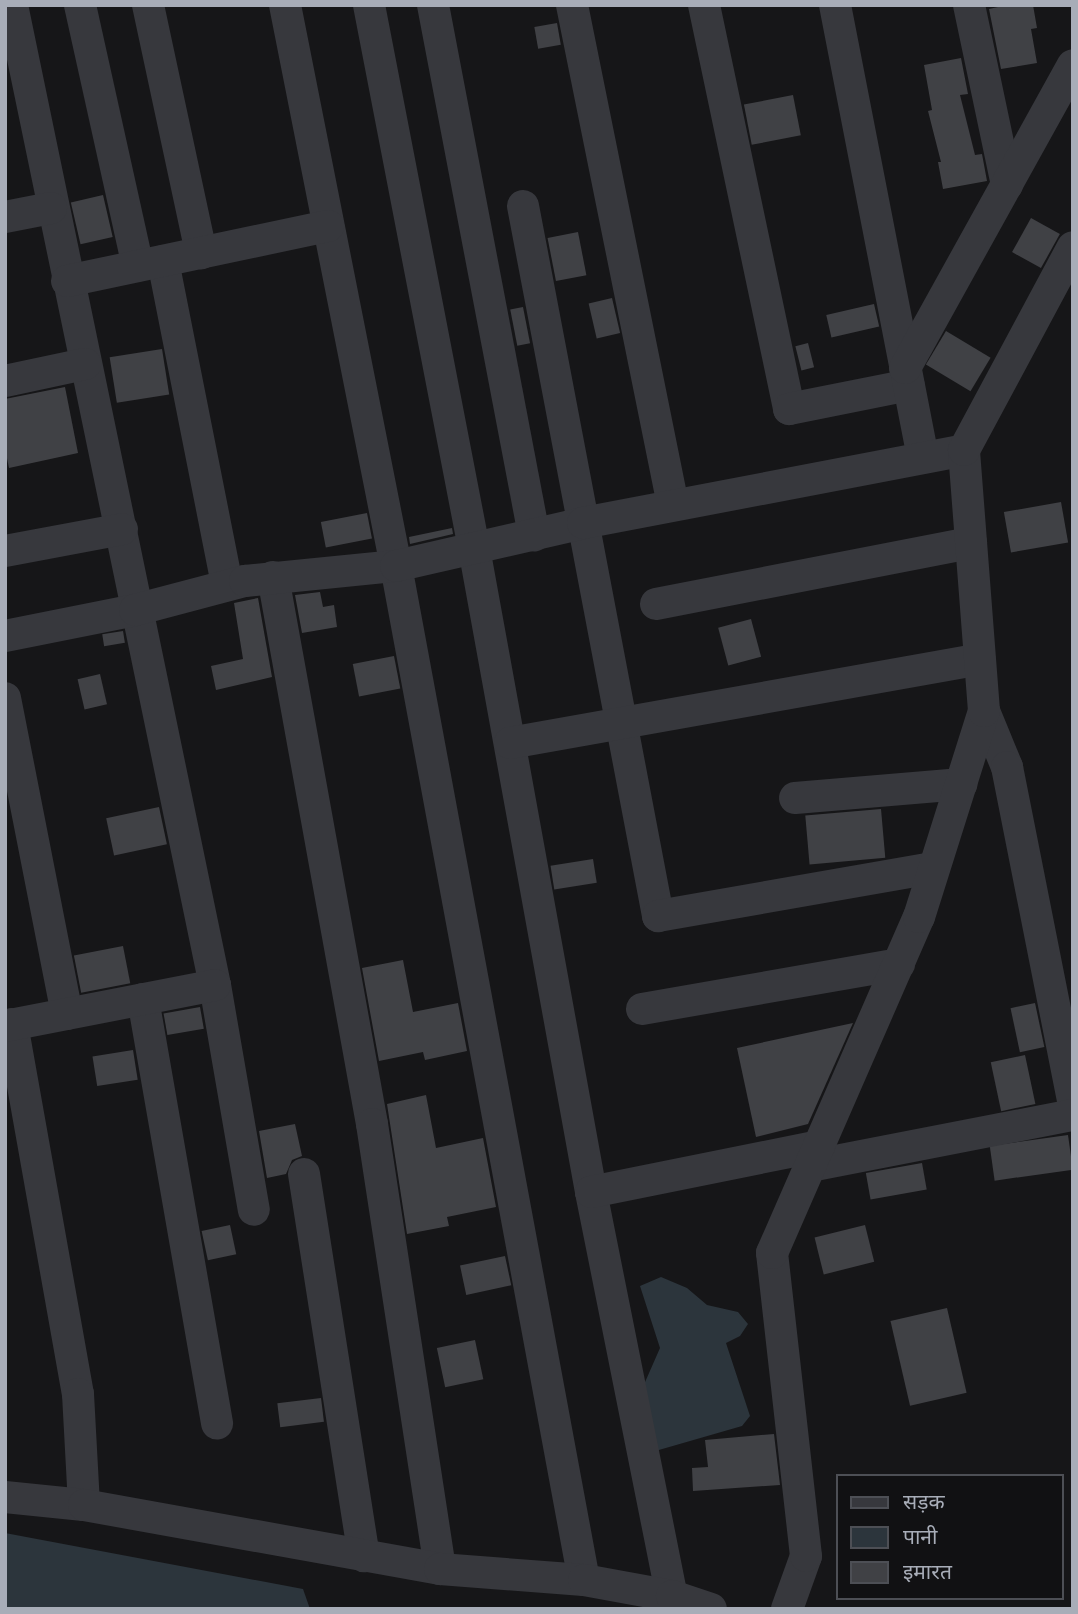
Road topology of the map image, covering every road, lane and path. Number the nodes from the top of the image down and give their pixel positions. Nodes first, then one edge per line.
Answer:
1 (12, 5) edge
2 (80, 5) edge
3 (148, 5) edge
4 (285, 5) edge
5 (369, 5) edge
6 (433, 5) edge
7 (572, 5) edge
8 (704, 5) edge
9 (835, 5) edge
10 (969, 5) edge
11 (12, 47) edge
12 (1073, 65) edge
13 (1007, 185) junction
14 (523, 206) dead end
15 (51, 208) junction
16 (5, 217) edge
17 (328, 226) junction
18 (1073, 247) edge
19 (201, 253) junction
20 (150, 263) junction
21 (67, 281) junction
22 (85, 364) junction
23 (907, 376) junction
24 (5, 381) edge
25 (964, 450) junction
26 (923, 458) junction
27 (673, 505) junction
28 (583, 523) junction
29 (122, 528) junction
30 (534, 535) junction
31 (971, 543) junction
32 (474, 548) junction
33 (5, 551) edge
34 (396, 566) junction
35 (273, 577) junction
36 (227, 585) junction
37 (656, 604) dead end
38 (135, 610) junction
39 (5, 636) edge
40 (979, 659) junction
41 (5, 698) edge
42 (984, 711) junction
43 (622, 726) junction
44 (510, 743) junction
45 (961, 784) junction
46 (795, 798) dead end
47 (934, 868) junction
48 (899, 964) junction
49 (215, 985) junction
50 (143, 999) junction
51 (642, 1009) dead end
52 (67, 1014) junction
53 (8, 1025) edge
54 (1073, 1101) edge
55 (1073, 1115) edge
56 (815, 1156) junction
57 (304, 1174) dead end
58 (591, 1192) junction
59 (254, 1210) dead end
60 (217, 1424) dead end
61 (5, 1497) edge
62 (84, 1505) junction
63 (364, 1556) junction
64 (440, 1569) junction
65 (584, 1580) junction
66 (672, 1596) junction
67 (711, 1609) edge
68 (787, 1609) edge

1 - 11 street
2 - 20 street
3 - 19 street
4 - 17 street
5 - 32 street
6 - 30 street
7 - 27 street
8 - 23 street
9 - 23 street
10 - 13 street
11 - 15 street
12 - 13 street
13 - 23 street
14 - 28 street
15 - 16 street
15 - 21 street
17 - 19 street
17 - 34 street
18 - 25 street
19 - 20 street
20 - 21 street
20 - 36 street
21 - 22 street
22 - 24 street
22 - 29 street
23 - 26 street
25 - 26 street
25 - 31 street
26 - 27 street
27 - 28 street
28 - 30 street
28 - 43 street
29 - 33 street
29 - 38 street
30 - 32 street
31 - 37 street
31 - 40 street
32 - 34 street
32 - 44 street
34 - 35 street
34 - 65 street
35 - 36 street
35 - 64 street
36 - 38 street
38 - 39 street
38 - 49 street
40 - 42 street
40 - 43 street
41 - 52 street
42 - 45 street
42 - 54 street
43 - 44 street
43 - 47 street
44 - 58 street
45 - 46 street
45 - 47 street
47 - 48 street
48 - 51 street
48 - 56 street
49 - 50 street
49 - 59 street
50 - 52 street
50 - 60 street
52 - 53 street
53 - 62 street
55 - 56 street
56 - 58 street
56 - 68 street
57 - 63 street
58 - 66 street
61 - 62 street
62 - 63 street
63 - 64 street
64 - 65 street
65 - 66 street
66 - 67 street

